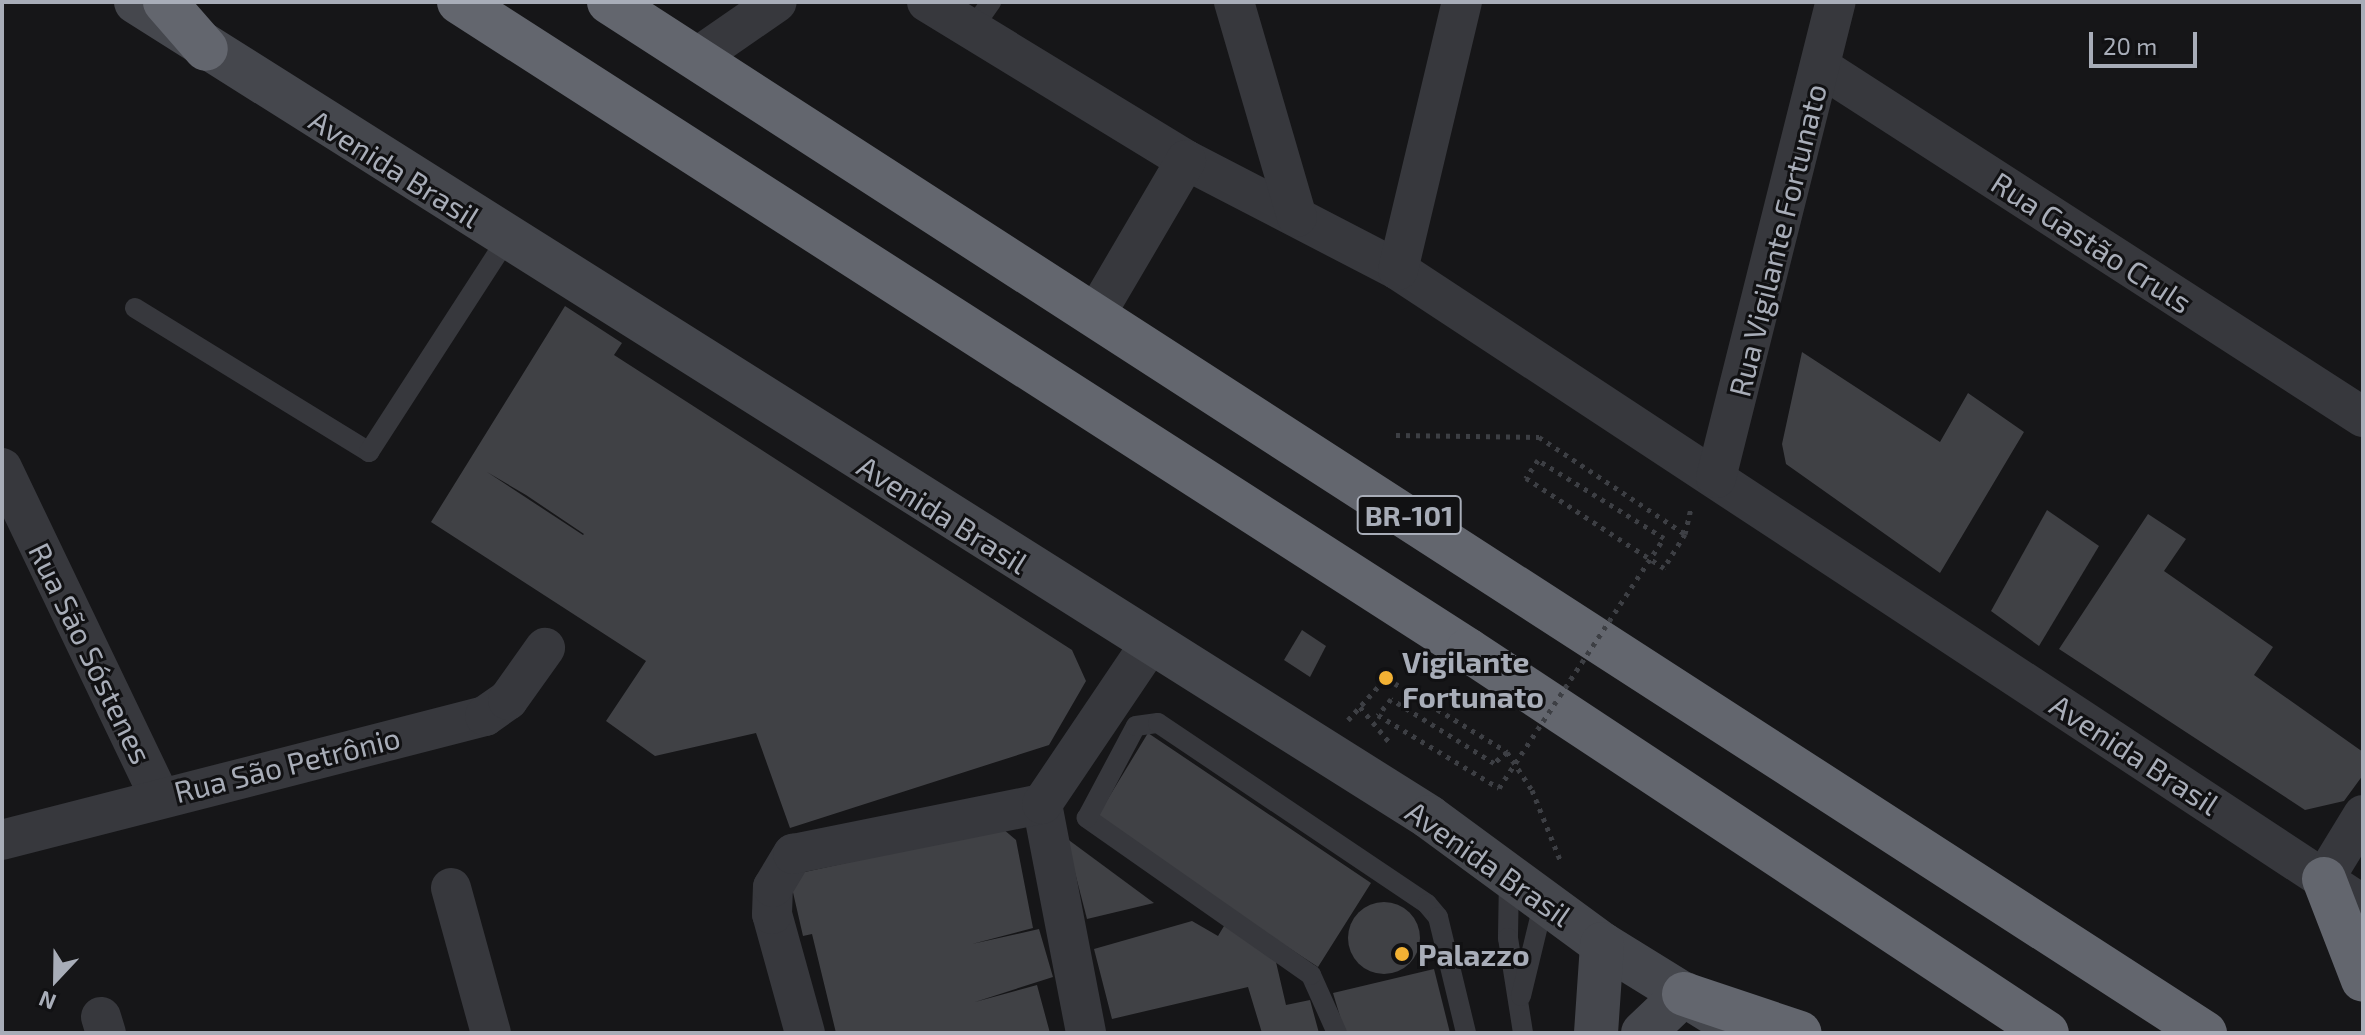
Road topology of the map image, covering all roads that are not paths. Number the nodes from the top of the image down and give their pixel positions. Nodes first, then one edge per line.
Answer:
1 (136, 2) edge
2 (165, 2) edge
3 (459, 2) edge
4 (609, 2) edge
5 (777, 2) edge
6 (927, 2) edge
7 (1234, 2) edge
8 (1462, 2) edge
9 (1836, 2) edge
10 (980, 17) edge
11 (206, 49) junction
12 (696, 58) junction
13 (1822, 68) junction
14 (1186, 160) junction
15 (1297, 217) junction
16 (507, 239) junction
17 (1398, 270) junction
18 (135, 308) dead end
19 (1097, 312) junction
20 (2363, 417) edge
21 (2, 468) edge
22 (1716, 478) junction
23 (1150, 644) junction
24 (545, 648) dead end
25 (159, 795) junction
26 (1042, 804) junction
27 (2363, 815) edge
28 (2, 840) edge
29 (2324, 879) junction
30 (451, 888) dead end
31 (1536, 895) junction
32 (2363, 905) edge
33 (1602, 944) junction
34 (2363, 980) edge
35 (1684, 994) junction
36 (1519, 1004) junction
37 (491, 1033) edge
38 (805, 1033) edge
39 (1086, 1033) edge
40 (1337, 1033) edge
41 (1466, 1033) edge
42 (1523, 1033) edge
43 (1596, 1033) edge
44 (1643, 1033) edge
45 (1745, 1033) edge
46 (1800, 1033) edge
47 (2047, 1033) edge
48 (2205, 1033) edge

1 - 11 street, Avenida Brasil
2 - 11 highway
3 - 47 highway, BR-101
4 - 12 highway, BR-101
5 - 12 street
6 - 10 street, Avenida Brasil
7 - 15 street
8 - 17 street
9 - 13 street, Rua Vigilante Fortunato
10 - 14 street, Avenida Brasil
11 - 16 street, Avenida Brasil
12 - 19 highway, BR-101
13 - 20 street, Rua Gastão Cruls
13 - 22 street, Rua Vigilante Fortunato
14 - 15 street, Avenida Brasil
14 - 19 street
15 - 17 street, Avenida Brasil
16 - 18 lane
16 - 23 street, Avenida Brasil
17 - 22 street, Avenida Brasil
19 - 48 highway, BR-101
21 - 25 street, Rua São Sóstenes
22 - 29 street, Avenida Brasil
23 - 26 street
23 - 31 street, Avenida Brasil
24 - 25 street, Rua São Petrônio
25 - 28 street, Rua São Petrônio
26 - 38 street
26 - 39 street
27 - 29 street
29 - 32 street, Avenida Brasil
29 - 34 highway
30 - 37 street
31 - 33 street, Avenida Brasil
31 - 36 lane
31 - 36 lane
33 - 35 street, Avenida Brasil
33 - 43 street
35 - 44 street
35 - 45 street, Avenida Brasil
35 - 46 highway
36 - 42 lane
40 - 41 lane

